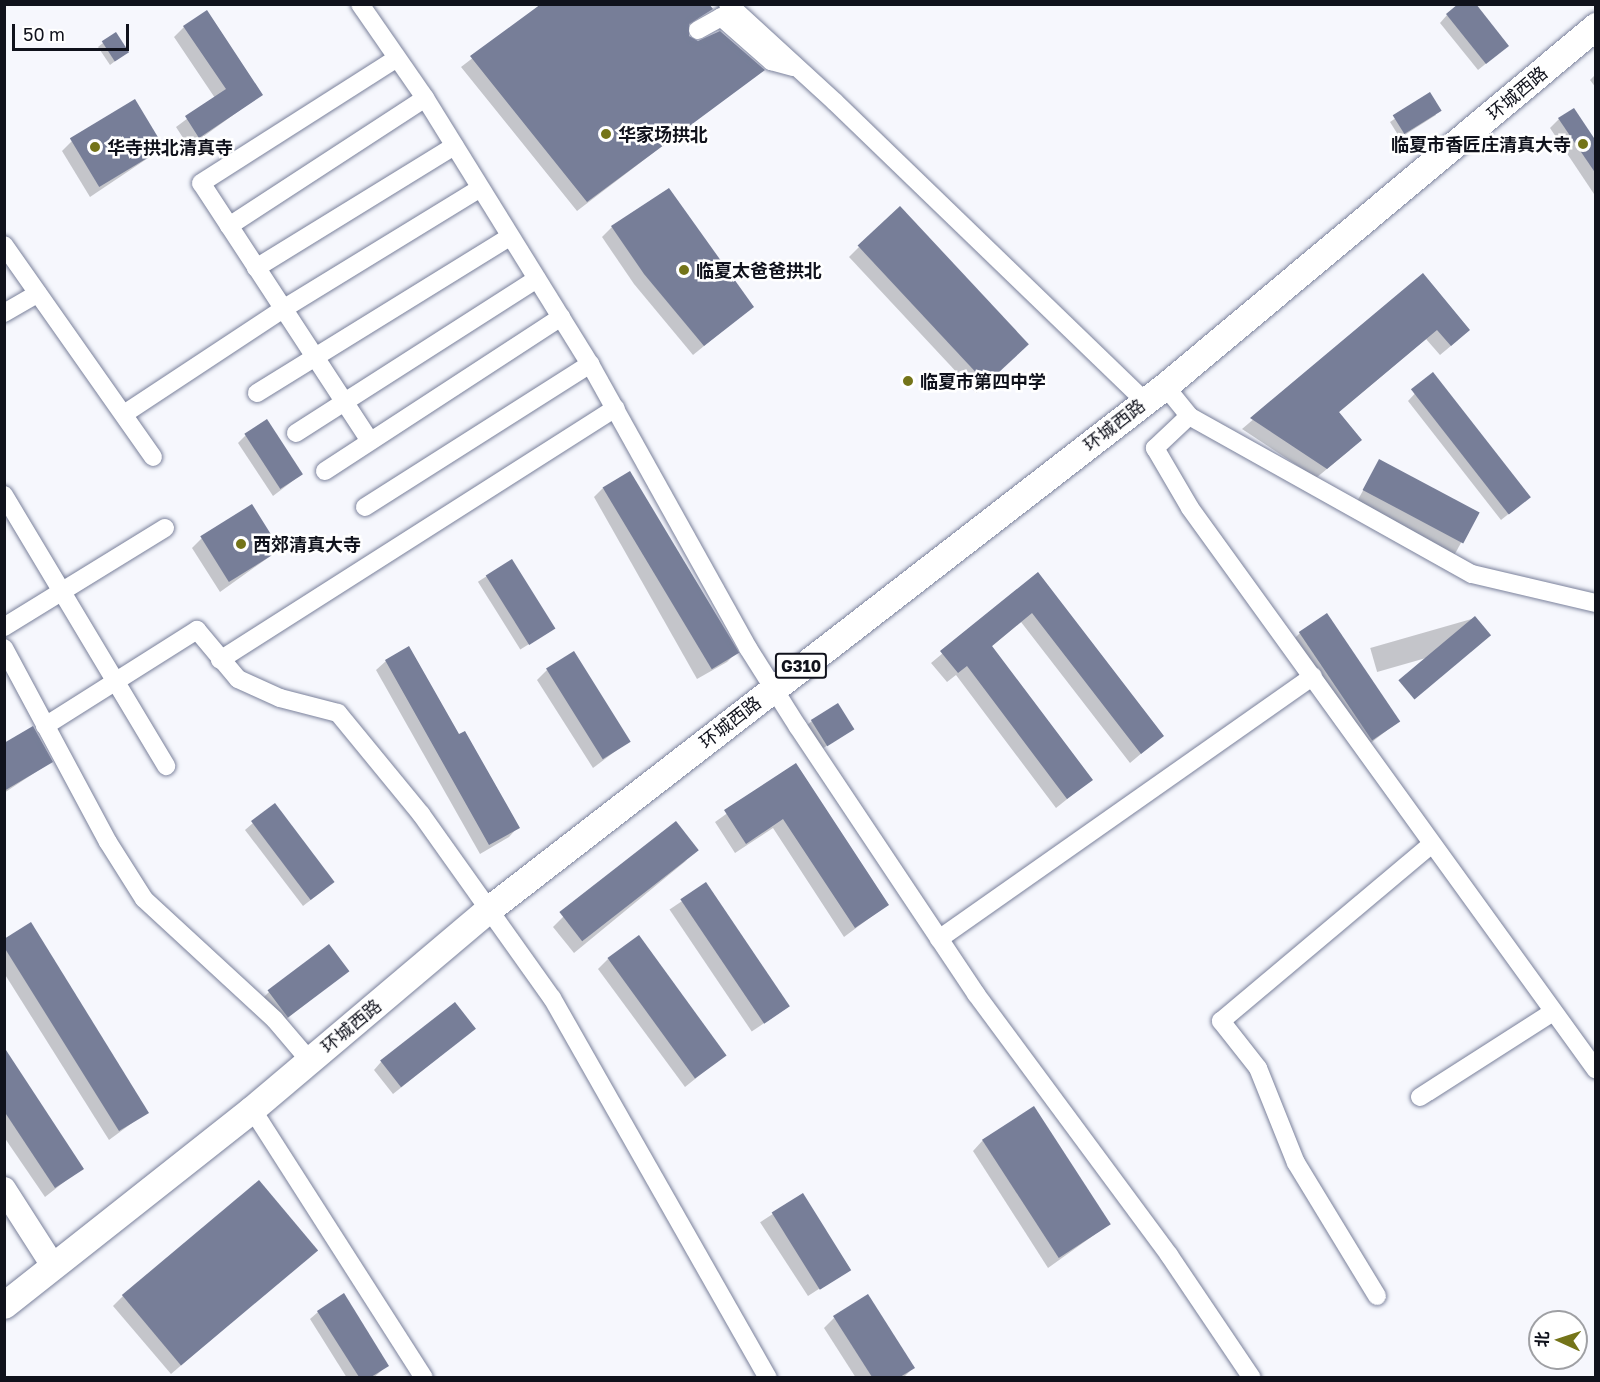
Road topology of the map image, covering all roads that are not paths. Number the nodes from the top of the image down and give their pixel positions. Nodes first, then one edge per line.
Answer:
1 (360, 4) edge
2 (371, 4) edge
3 (728, 4) edge
4 (373, 24) junction
5 (1596, 26) edge
6 (698, 30) dead end
7 (397, 58) junction
8 (798, 69) junction
9 (425, 98) junction
10 (454, 146) junction
11 (479, 189) junction
12 (229, 226) junction
13 (510, 237) junction
14 (4, 245) edge
15 (256, 268) junction
16 (537, 279) junction
17 (38, 293) junction
18 (283, 309) junction
19 (4, 313) edge
20 (561, 317) junction
21 (315, 357) junction
22 (590, 364) junction
23 (257, 393) dead end
24 (1155, 394) junction
25 (344, 402) junction
26 (615, 408) junction
27 (124, 414) junction
28 (1190, 416) junction
29 (296, 433) dead end
30 (370, 441) junction
31 (153, 457) dead end
32 (325, 471) dead end
33 (4, 495) edge
34 (365, 507) dead end
35 (165, 528) dead end
36 (61, 592) junction
37 (1596, 603) edge
38 (4, 627) edge
39 (4, 648) edge
40 (220, 660) junction
41 (1313, 676) junction
42 (113, 679) junction
43 (774, 687) junction
44 (45, 726) junction
45 (166, 766) dead end
46 (1432, 843) junction
47 (489, 909) junction
48 (939, 939) junction
49 (1553, 1012) junction
50 (310, 1061) junction
51 (1596, 1070) edge
52 (1420, 1097) dead end
53 (252, 1109) junction
54 (4, 1188) edge
55 (52, 1264) junction
56 (1377, 1296) dead end
57 (4, 1305) edge
58 (424, 1377) edge
59 (768, 1377) edge
60 (1252, 1377) edge

1 - 4 street
2 - 4 street
3 - 8 street
4 - 7 street
5 - 24 highway, 环城西路 / G310
6 - 8 street
7 - 9 street
7 - 12 street
8 - 24 street
9 - 10 street
9 - 12 street
10 - 11 street
10 - 15 street
11 - 13 street
11 - 18 street
12 - 15 street
13 - 16 street
13 - 21 street
14 - 17 street
15 - 18 street
16 - 20 street
16 - 25 street
17 - 19 street
17 - 27 street
18 - 21 street
18 - 27 street
20 - 22 street
20 - 30 street
21 - 23 street
21 - 25 street
22 - 26 street
22 - 34 street
24 - 28 street
24 - 43 highway, 环城西路 / G310
25 - 29 street
25 - 30 street
26 - 40 street
26 - 43 street
27 - 31 street
28 - 37 street
28 - 41 street
30 - 32 street
33 - 36 street
35 - 36 street
36 - 38 street
36 - 42 street
39 - 44 street
40 - 42 street
40 - 47 street
41 - 46 street
41 - 48 street
42 - 44 street
42 - 45 street
43 - 47 highway, 环城西路 / G310
43 - 48 street
44 - 50 street
46 - 49 street
46 - 56 street
47 - 50 highway, 环城西路 / G310
47 - 59 street
48 - 60 street
49 - 51 street
49 - 52 street
50 - 53 highway, 环城西路 / G310
53 - 55 highway, 环城西路 / G310
53 - 58 street
54 - 55 main road
55 - 57 highway, 环城西路 / G310

